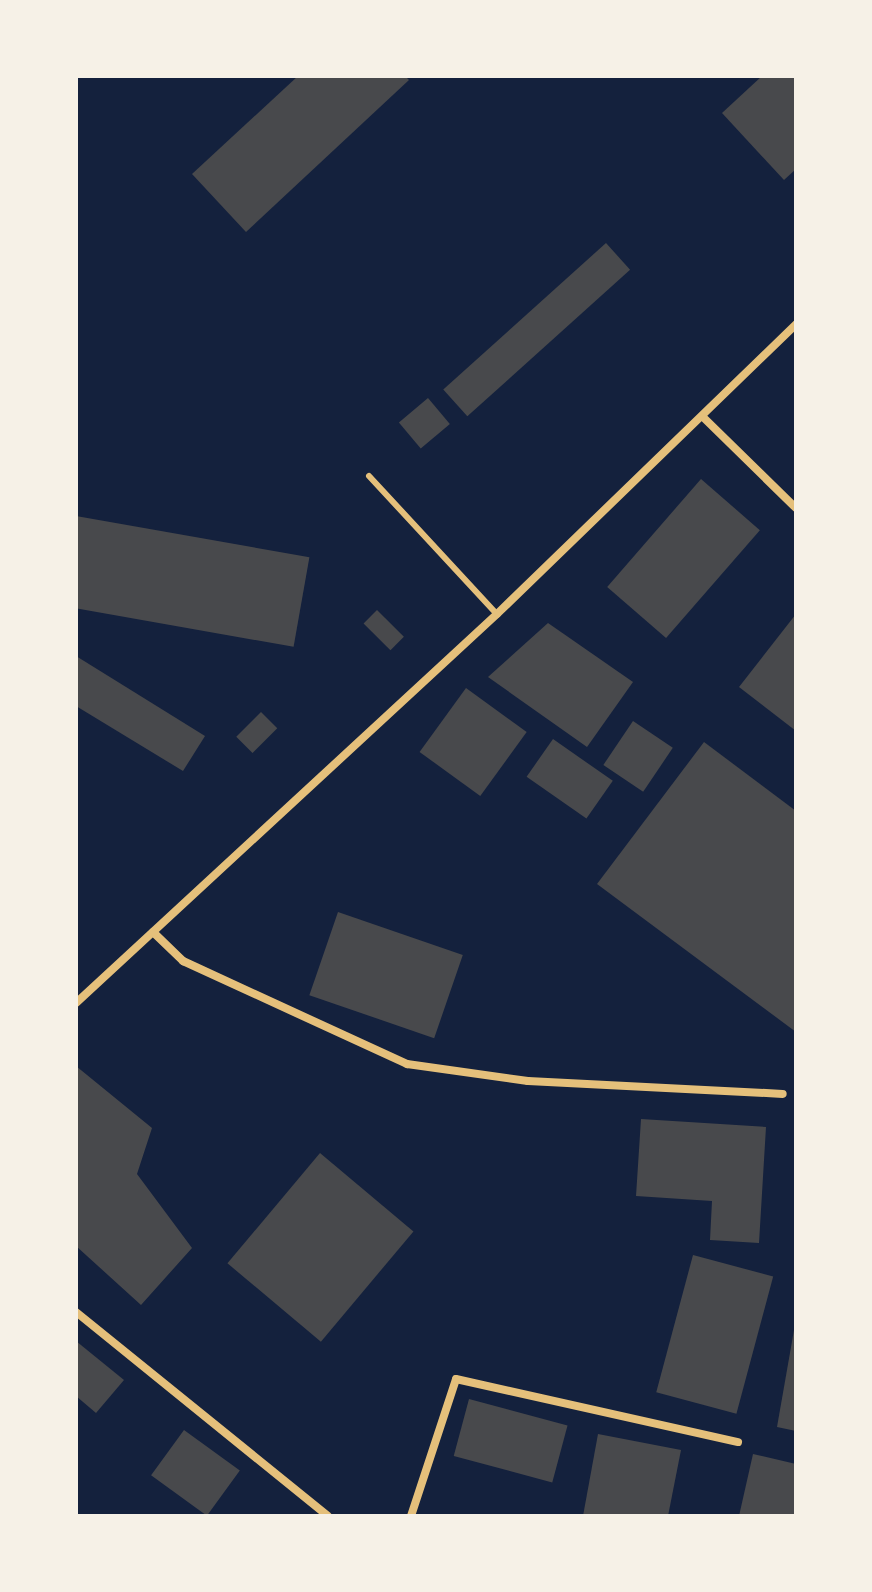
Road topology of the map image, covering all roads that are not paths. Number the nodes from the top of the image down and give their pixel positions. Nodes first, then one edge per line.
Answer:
1 (796, 324) edge
2 (704, 418) junction
3 (369, 476) dead end
4 (796, 508) edge
5 (497, 614) junction
6 (153, 932) junction
7 (76, 1003) edge
8 (783, 1094) dead end
9 (76, 1312) edge
10 (738, 1442) dead end
11 (328, 1516) edge
12 (411, 1516) edge

1 - 2 street
2 - 4 street
2 - 5 street
3 - 5 lane
5 - 6 street
6 - 7 street
6 - 8 street
9 - 11 street
10 - 12 street

